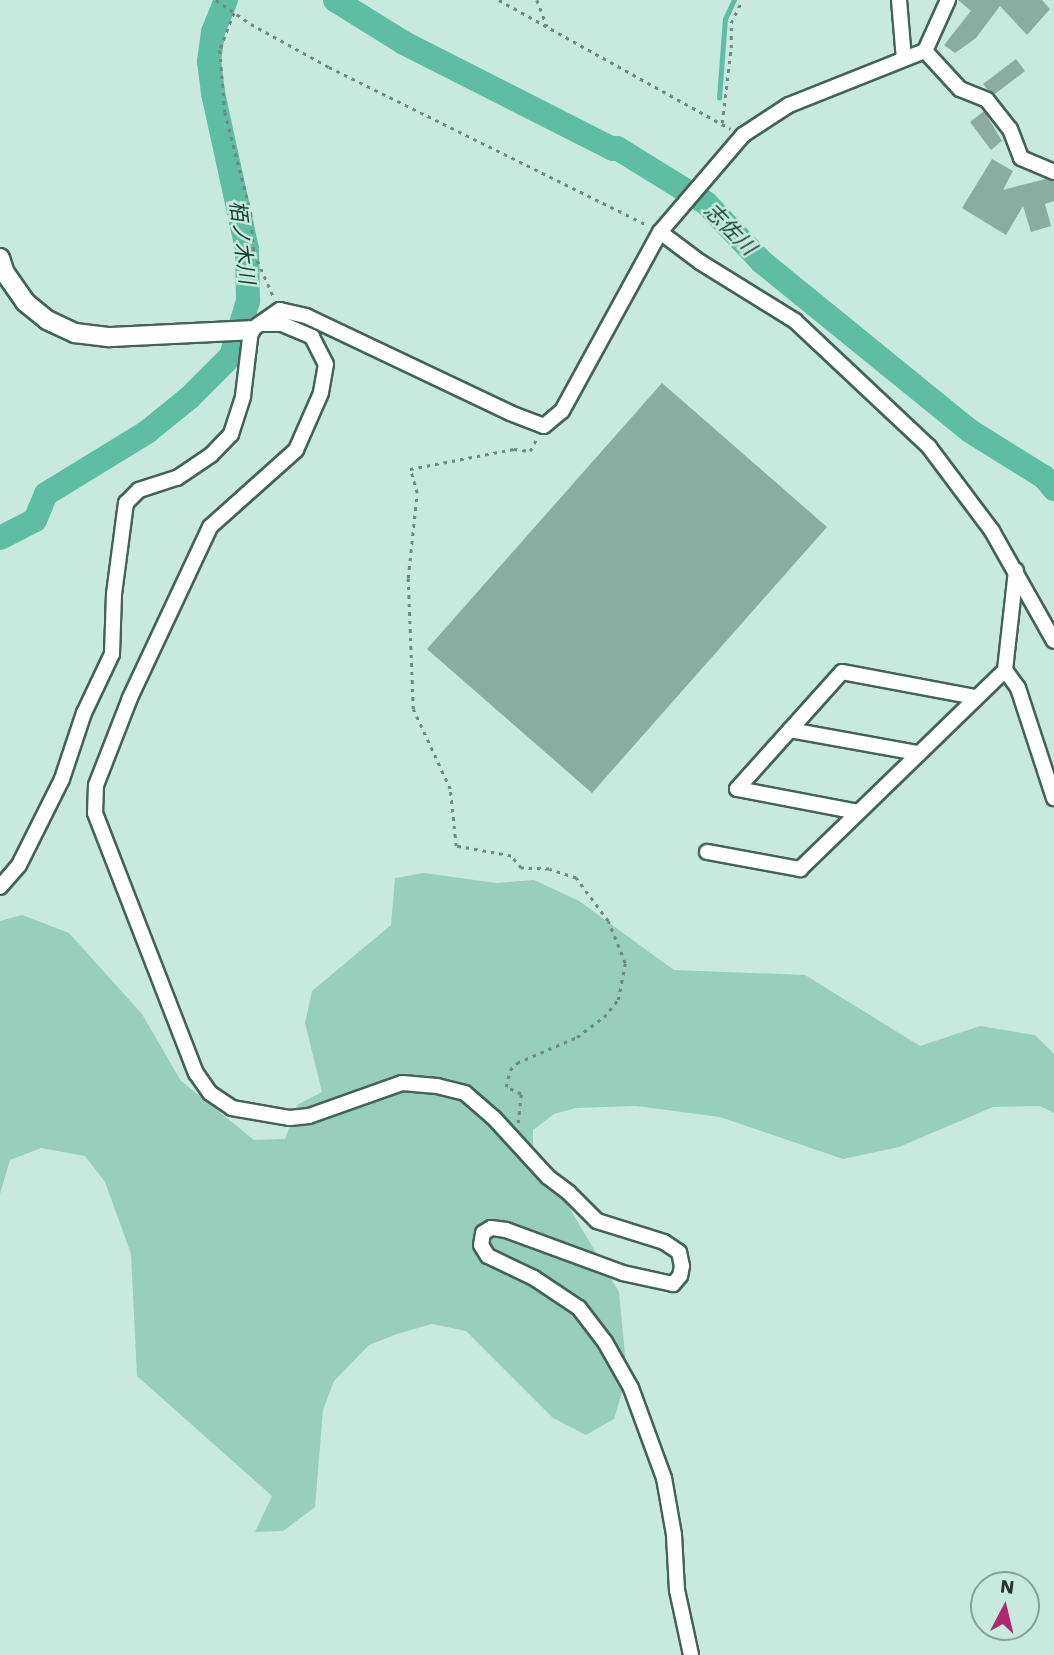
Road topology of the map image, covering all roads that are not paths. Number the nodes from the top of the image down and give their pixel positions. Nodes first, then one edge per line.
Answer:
1 (899, 0) edge
2 (948, 0) edge
3 (925, 51) junction
4 (904, 59) junction
5 (1054, 172) edge
6 (660, 232) junction
7 (0, 258) edge
8 (257, 327) junction
9 (1016, 571) junction
10 (1054, 641) edge
11 (1005, 670) junction
12 (976, 697) junction
13 (790, 730) junction
14 (918, 753) junction
15 (1054, 798) edge
16 (858, 812) junction
17 (706, 852) dead end
18 (0, 887) edge
19 (691, 1655) edge

1 - 4 street
2 - 3 street
3 - 4 street
3 - 5 street
4 - 6 street
6 - 8 street
6 - 9 street
7 - 8 street
8 - 18 street
8 - 19 street
9 - 10 street
9 - 11 street
11 - 12 street
11 - 15 street
12 - 13 street
12 - 14 street
13 - 14 street
13 - 16 street
14 - 16 street
16 - 17 street

